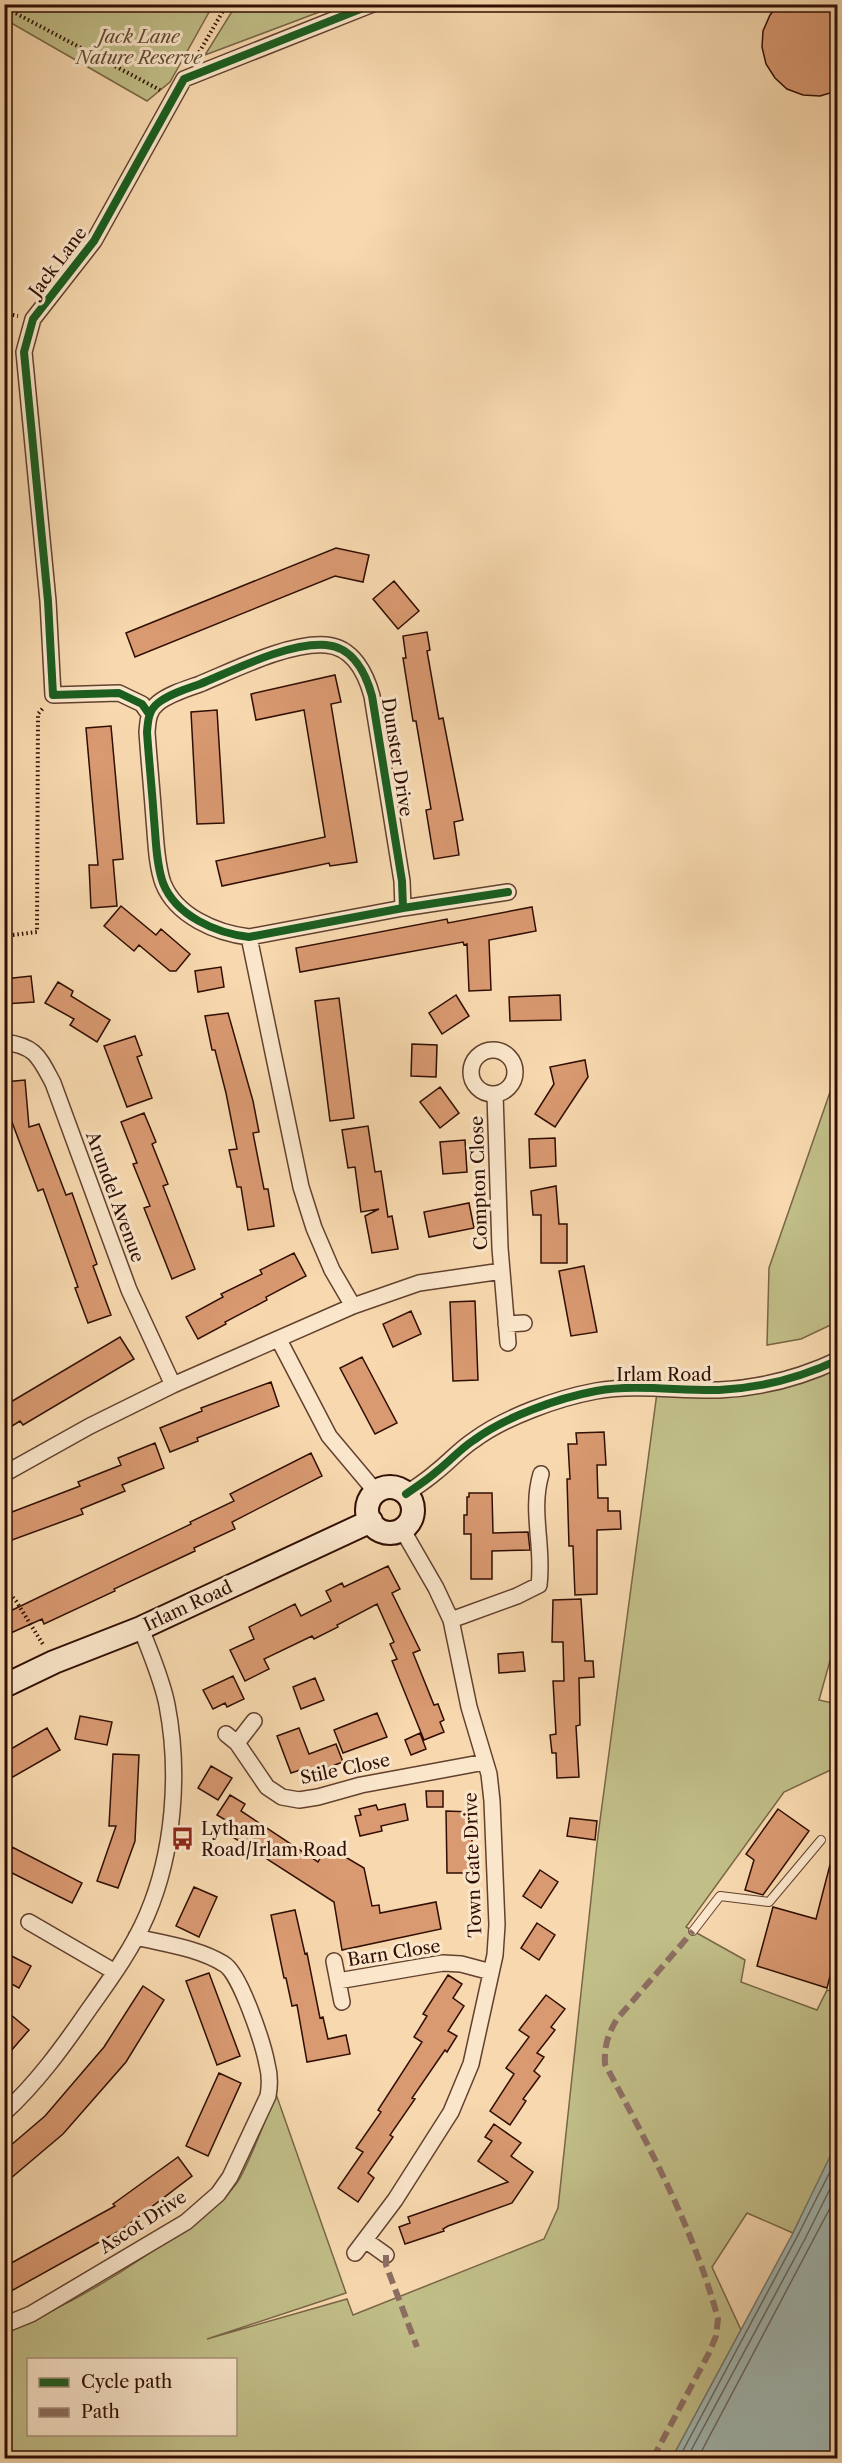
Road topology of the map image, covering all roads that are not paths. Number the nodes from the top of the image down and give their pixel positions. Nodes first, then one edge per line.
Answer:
1 (373, 4) edge
2 (149, 714) junction
3 (508, 892) dead end
4 (403, 908) junction
5 (249, 937) junction
6 (4, 1042) edge
7 (495, 1094) dead end
8 (502, 1271) junction
9 (353, 1306) junction
10 (524, 1323) dead end
11 (506, 1324) junction
12 (279, 1340) junction
13 (508, 1343) dead end
14 (837, 1360) edge
15 (173, 1385) junction
16 (4, 1474) edge
17 (540, 1474) dead end
18 (376, 1492) junction
19 (406, 1494) junction
20 (371, 1521) junction
21 (402, 1529) junction
22 (451, 1620) junction
23 (141, 1628) junction
24 (4, 1686) edge
25 (254, 1721) dead end
26 (485, 1762) junction
27 (821, 1840) dead end
28 (29, 1922) dead end
29 (693, 1931) dead end
30 (135, 1937) junction
31 (334, 1961) dead end
32 (115, 1972) junction
33 (491, 1972) junction
34 (338, 1981) junction
35 (342, 2002) dead end
36 (4, 2113) edge
37 (365, 2240) junction
38 (355, 2253) dead end
39 (386, 2255) dead end
40 (4, 2325) edge

1 - 2 street, Jack Lane
2 - 4 street, Dunster Drive
2 - 5 street
3 - 4 street
4 - 5 street
5 - 9 street
6 - 15 street, Arundel Avenue
7 - 8 street, Compton Close
8 - 9 street, Compton Close
8 - 11 street, Compton Close
9 - 12 street
10 - 11 street
11 - 13 street, Compton Close
12 - 15 street
12 - 18 street
14 - 19 street, Irlam Road
15 - 16 street
17 - 22 street
18 - 19 street
18 - 20 street
19 - 21 street
20 - 21 street
20 - 23 street, Irlam Road
21 - 22 street, Town Gate Drive
22 - 26 street, Town Gate Drive
23 - 24 street, Irlam Road
23 - 30 street
25 - 26 street, Stile Close
26 - 33 street, Town Gate Drive
27 - 29 lane
28 - 32 street
30 - 32 street
30 - 40 street, Ascot Drive
31 - 34 street, Barn Close
32 - 36 street
33 - 34 street, Barn Close
33 - 37 street, Town Gate Drive
34 - 35 street, Barn Close
37 - 38 street, Town Gate Drive
37 - 39 street

